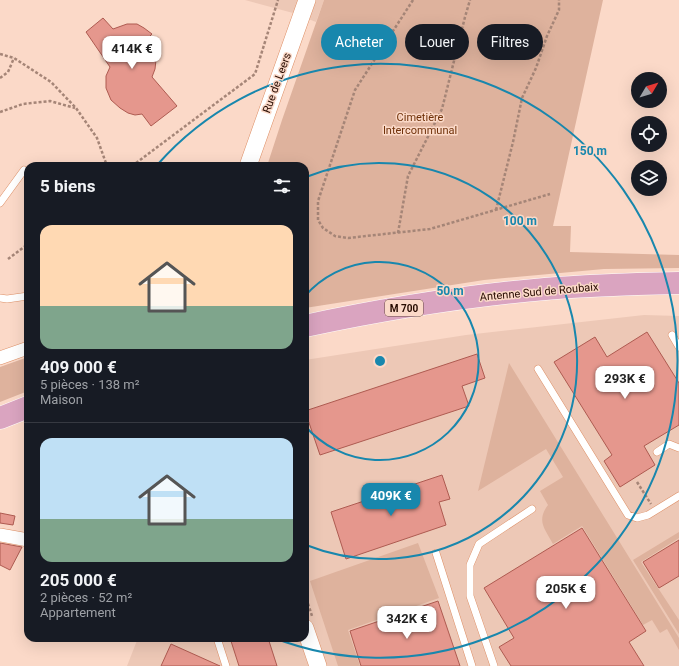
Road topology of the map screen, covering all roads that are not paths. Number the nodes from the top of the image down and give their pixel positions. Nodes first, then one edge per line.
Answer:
1 (307, 0) edge
2 (249, 162) edge
3 (24, 170) dead end
4 (0, 203) edge
5 (679, 283) edge
6 (24, 297) edge
7 (0, 298) edge
8 (309, 325) edge
9 (672, 335) dead end
10 (679, 347) edge
11 (24, 349) edge
12 (0, 358) edge
13 (538, 369) dead end
14 (24, 409) edge
15 (0, 418) edge
16 (679, 448) edge
17 (657, 452) dead end
18 (679, 496) edge
19 (532, 509) dead end
20 (0, 535) edge
21 (24, 539) edge
22 (436, 553) dead end
23 (309, 640) edge
24 (218, 642) edge
25 (226, 666) edge
26 (318, 666) edge
27 (472, 666) edge
28 (494, 666) edge

1 - 2 street, Rue de Leers
3 - 4 lane
5 - 8 highway, Antenne Sud de Roubaix / M 700
6 - 7 lane
9 - 10 lane
11 - 12 street
13 - 18 lane
14 - 15 highway
16 - 17 lane
19 - 28 lane
20 - 21 street
22 - 27 lane
23 - 26 street
24 - 25 lane

